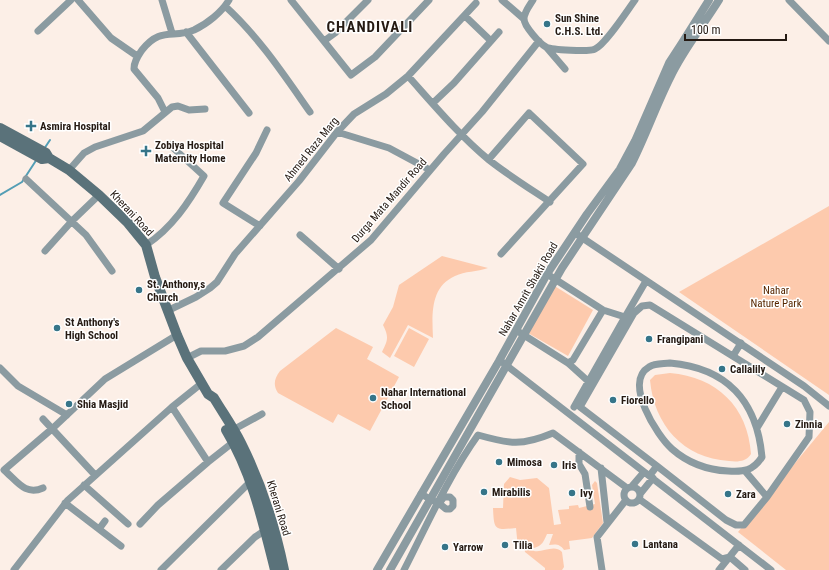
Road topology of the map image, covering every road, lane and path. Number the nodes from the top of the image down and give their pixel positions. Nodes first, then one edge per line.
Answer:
1 (71, 0) edge
2 (78, 0) edge
3 (162, 0) edge
4 (291, 0) edge
5 (368, 0) edge
6 (429, 0) edge
7 (502, 0) edge
8 (533, 0) edge
9 (635, 0) edge
10 (709, 0) edge
11 (789, 0) edge
12 (717, 1) edge
13 (227, 3) edge
14 (476, 3) dead end
15 (465, 16) junction
16 (524, 19) junction
17 (38, 31) dead end
18 (186, 32) junction
19 (499, 32) dead end
20 (172, 33) junction
21 (324, 41) junction
22 (491, 41) junction
23 (539, 41) junction
24 (829, 41) edge
25 (547, 48) junction
26 (137, 56) junction
27 (565, 69) dead end
28 (408, 76) junction
29 (666, 77) junction
30 (433, 103) junction
31 (205, 109) dead end
32 (165, 112) junction
33 (310, 112) dead end
34 (249, 113) dead end
35 (0, 128) edge
36 (267, 130) dead end
37 (337, 132) junction
38 (461, 135) junction
39 (0, 136) edge
40 (170, 145) dead end
41 (42, 155) junction
42 (489, 159) junction
43 (70, 170) junction
44 (430, 170) junction
45 (26, 179) dead end
46 (99, 195) junction
47 (550, 202) junction
48 (72, 221) junction
49 (260, 226) junction
50 (574, 233) junction
51 (300, 235) dead end
52 (583, 238) junction
53 (146, 245) junction
54 (45, 251) dead end
55 (501, 254) dead end
56 (339, 269) junction
57 (112, 271) dead end
58 (547, 274) junction
59 (555, 280) junction
60 (646, 280) junction
61 (539, 290) junction
62 (547, 294) junction
63 (603, 310) junction
64 (167, 311) junction
65 (625, 317) junction
66 (516, 330) junction
67 (177, 335) junction
68 (524, 335) junction
69 (741, 343) junction
70 (734, 356) junction
71 (187, 358) junction
72 (499, 361) junction
73 (568, 363) junction
74 (507, 366) junction
75 (0, 368) edge
76 (589, 382) junction
77 (202, 383) junction
78 (782, 386) junction
79 (829, 406) edge
80 (172, 407) junction
81 (574, 407) dead end
82 (262, 414) dead end
83 (67, 416) junction
84 (43, 419) dead end
85 (53, 428) junction
86 (757, 428) junction
87 (233, 436) junction
88 (579, 452) junction
89 (208, 462) junction
90 (657, 466) junction
91 (601, 468) junction
92 (745, 471) junction
93 (95, 475) junction
94 (649, 475) junction
95 (250, 482) junction
96 (84, 485) junction
97 (630, 487) junction
98 (43, 488) dead end
99 (421, 494) junction
100 (78, 495) dead end
101 (432, 497) junction
102 (640, 497) junction
103 (767, 497) junction
104 (626, 500) junction
105 (441, 502) junction
106 (67, 505) junction
107 (590, 507) dead end
108 (64, 513) dead end
109 (105, 521) dead end
110 (608, 522) junction
111 (128, 524) dead end
112 (140, 524) dead end
113 (269, 528) junction
114 (99, 529) junction
115 (739, 545) junction
116 (121, 546) dead end
117 (730, 557) junction
118 (276, 567) edge
119 (19, 568) edge
120 (161, 570) edge
121 (221, 570) edge
122 (377, 570) edge
123 (390, 570) edge
124 (404, 570) edge
125 (602, 570) edge
126 (719, 570) edge
127 (746, 570) edge
128 (771, 570) edge

1 - 17 street
2 - 26 street
3 - 20 street
4 - 21 street
5 - 21 street
6 - 21 street
7 - 16 street
8 - 16 street
9 - 25 street
10 - 29 street, Nahar Amrit Shakti Road
11 - 24 street
12 - 29 street, Nahar Amrit Shakti Road
13 - 18 street
13 - 33 street
14 - 15 street, Ahmed Raza Marg
15 - 22 street
15 - 28 street, Ahmed Raza Marg
16 - 23 street
18 - 20 street
18 - 34 street
19 - 22 street
20 - 26 street
22 - 30 street
23 - 25 street
23 - 38 street, Durga Mata Mandir Road
25 - 27 street
26 - 32 street
28 - 30 street
28 - 37 street, Ahmed Raza Marg
29 - 50 street, Nahar Amrit Shakti Road
29 - 52 street, Nahar Amrit Shakti Road
30 - 38 street
31 - 32 street
32 - 43 street
35 - 41 main road, Kherani Road
36 - 49 street
37 - 44 street
37 - 49 street, Ahmed Raza Marg
38 - 42 street
38 - 44 street, Durga Mata Mandir Road
39 - 41 main road, Kherani Road
40 - 53 street
41 - 43 main road, Kherani Road
42 - 47 street
42 - 47 street
43 - 46 main road, Kherani Road
44 - 56 street, Durga Mata Mandir Road
45 - 48 street
46 - 48 street
46 - 53 main road, Kherani Road
47 - 55 street
48 - 54 street
48 - 57 street
49 - 64 street, Ahmed Raza Marg
50 - 52 street
50 - 58 street, Nahar Amrit Shakti Road
51 - 56 street
52 - 59 street, Nahar Amrit Shakti Road
52 - 60 street
53 - 64 main road, Kherani Road
56 - 71 street, Durga Mata Mandir Road
58 - 59 street
58 - 61 street, Nahar Amrit Shakti Road
59 - 62 street, Nahar Amrit Shakti Road
59 - 63 street
60 - 65 street
60 - 69 street
61 - 62 street
61 - 66 street, Nahar Amrit Shakti Road
62 - 68 street, Nahar Amrit Shakti Road
63 - 65 street
63 - 73 street
64 - 67 main road, Kherani Road
65 - 76 street
66 - 68 street
66 - 72 street, Nahar Amrit Shakti Road
67 - 71 main road, Kherani Road
67 - 83 street
68 - 73 street
68 - 74 street, Nahar Amrit Shakti Road
69 - 70 street
69 - 79 street
70 - 78 street
70 - 90 street
71 - 77 main road, Kherani Road
72 - 74 street
72 - 99 street, Nahar Amrit Shakti Road
73 - 76 street
74 - 94 street
74 - 101 street, Nahar Amrit Shakti Road
75 - 83 street
76 - 81 street
77 - 80 street
77 - 87 main road, Kherani Road
78 - 86 street
78 - 103 street
80 - 89 street
80 - 93 street
82 - 87 street
83 - 85 street
84 - 85 street
85 - 93 street
85 - 98 street
86 - 92 street
86 - 92 street
87 - 89 street
87 - 95 main road, Kherani Road
87 - 113 main road, Kherani Road
88 - 91 street
88 - 105 street
88 - 107 street
89 - 112 street
90 - 94 street
90 - 103 street
91 - 97 street
91 - 110 street
92 - 103 street
93 - 96 street
94 - 97 street
94 - 102 street
94 - 115 street
95 - 113 main road, Kherani Road
95 - 120 street
96 - 106 street
96 - 111 street
97 - 102 street
97 - 104 street
99 - 101 street
99 - 122 street, Nahar Amrit Shakti Road
100 - 106 street
101 - 105 street
101 - 123 street, Nahar Amrit Shakti Road
102 - 104 street
102 - 117 street
104 - 110 street
105 - 124 street
106 - 108 street
106 - 114 street
106 - 119 street
109 - 114 street
110 - 125 street
113 - 118 main road, Kherani Road
113 - 121 street
114 - 116 street
115 - 117 street
115 - 128 street
117 - 126 street
117 - 127 street

